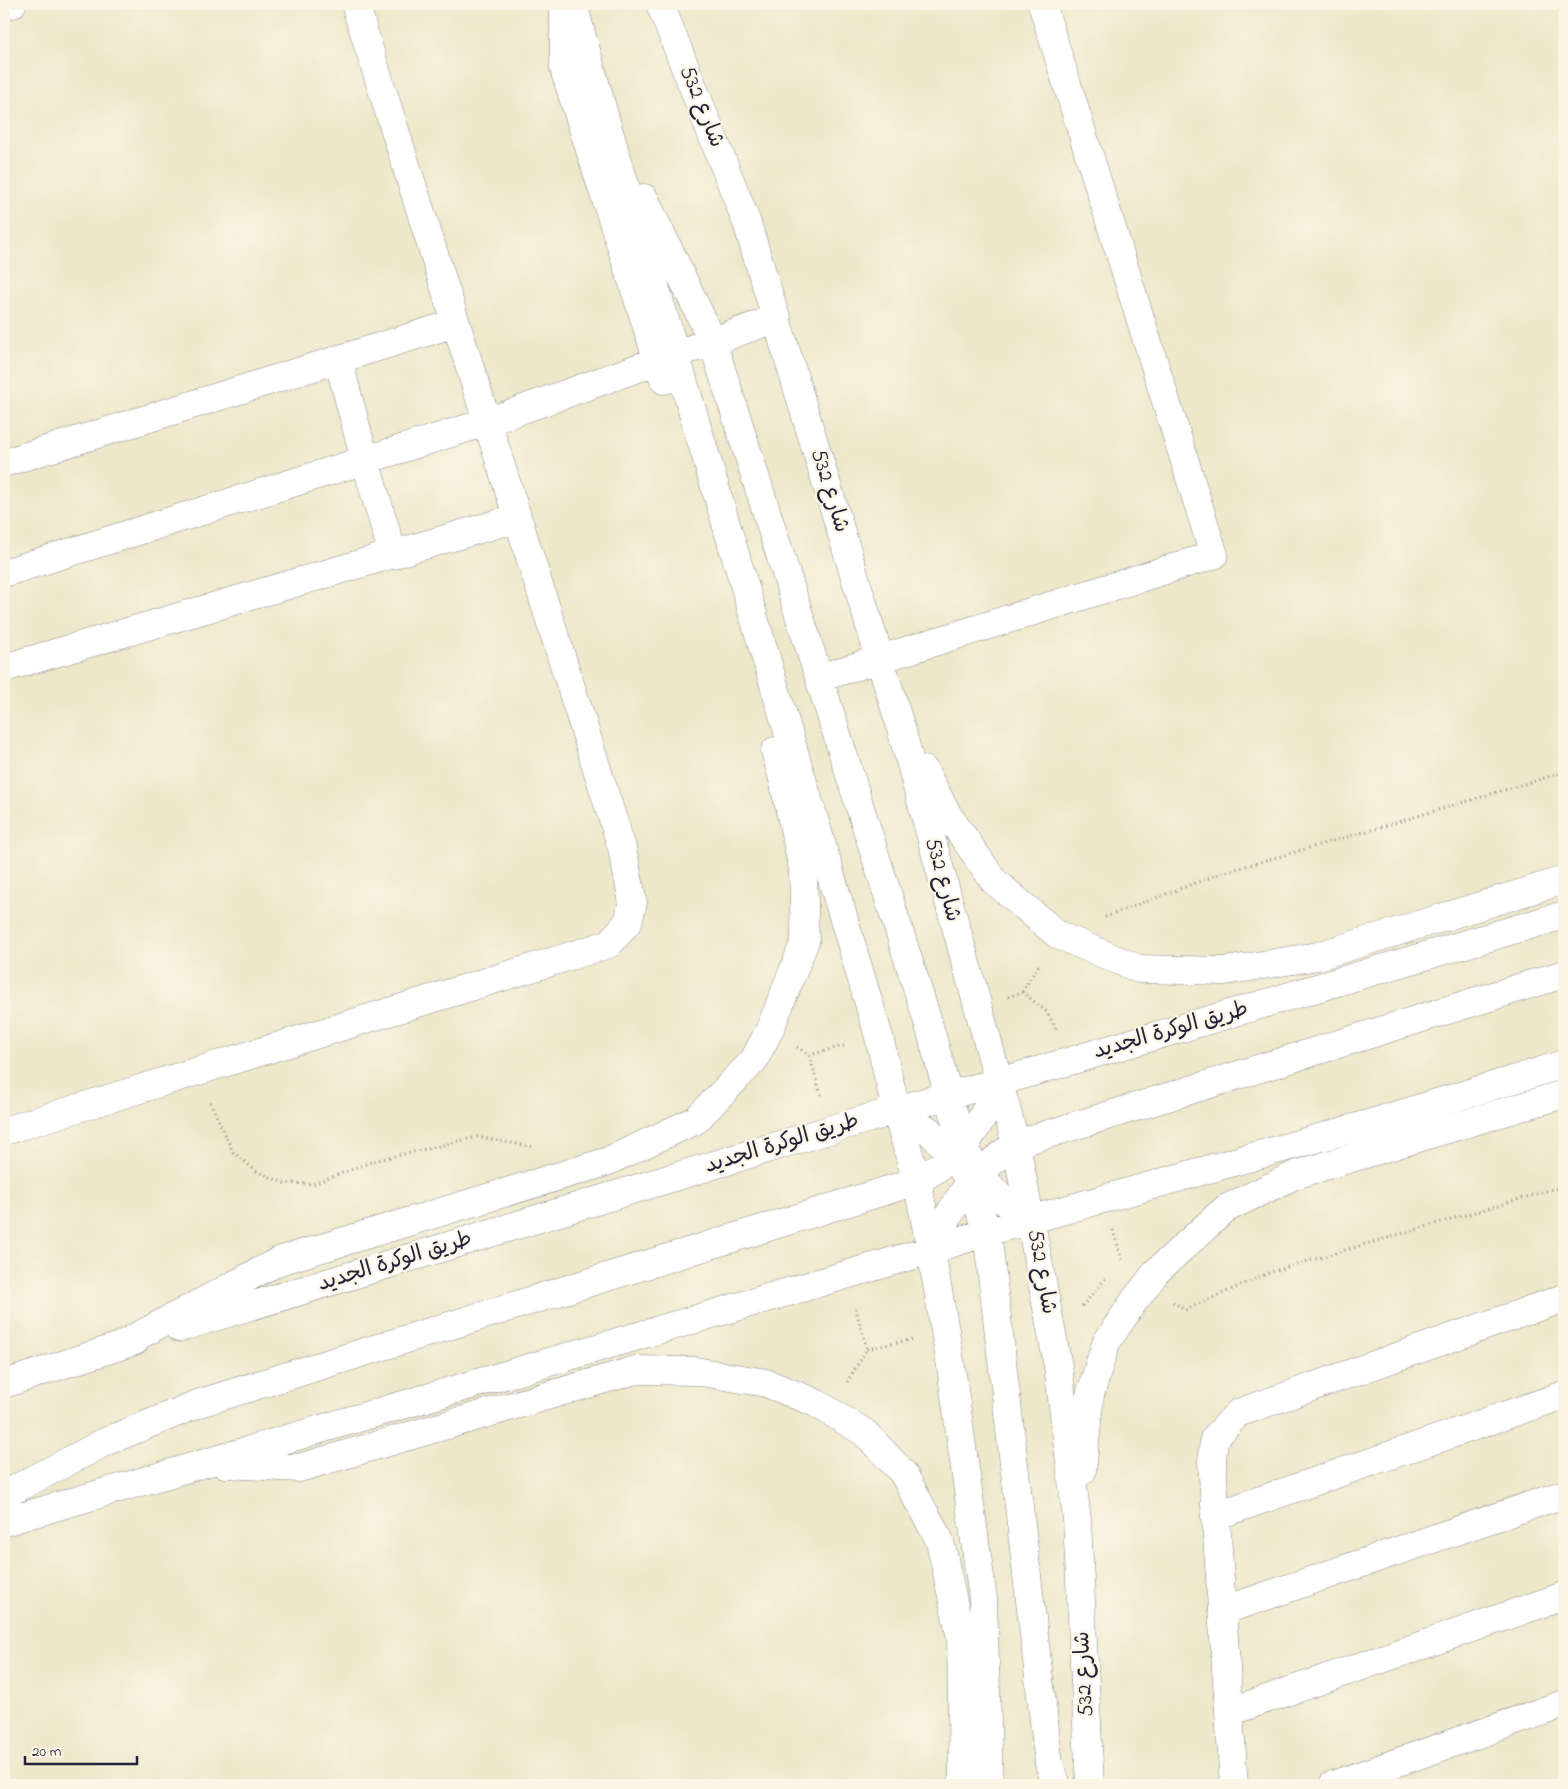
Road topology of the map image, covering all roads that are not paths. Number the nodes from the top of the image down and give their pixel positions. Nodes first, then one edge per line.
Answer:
1 (12, 4) edge
2 (355, 4) edge
3 (564, 4) edge
4 (573, 4) edge
5 (660, 4) edge
6 (1042, 4) edge
7 (4, 6) edge
8 (606, 118) junction
9 (776, 318) junction
10 (456, 323) junction
11 (712, 340) junction
12 (667, 358) junction
13 (338, 359) junction
14 (487, 422) junction
15 (365, 460) junction
16 (4, 463) edge
17 (518, 518) junction
18 (393, 554) junction
19 (4, 573) edge
20 (880, 658) junction
21 (4, 668) edge
22 (819, 678) junction
23 (900, 725) junction
24 (1564, 880) edge
25 (1564, 915) edge
26 (1564, 974) edge
27 (1564, 1064) edge
28 (999, 1082) junction
29 (1564, 1094) edge
30 (949, 1095) junction
31 (896, 1110) junction
32 (4, 1131) edge
33 (1016, 1144) junction
34 (959, 1152) junction
35 (974, 1177) junction
36 (917, 1182) junction
37 (1031, 1220) junction
38 (987, 1232) junction
39 (931, 1250) junction
40 (1564, 1298) edge
41 (119, 1346) junction
42 (4, 1384) edge
43 (1564, 1395) edge
44 (204, 1462) junction
45 (1564, 1494) edge
46 (4, 1495) edge
47 (1215, 1516) junction
48 (1077, 1520) junction
49 (4, 1522) edge
50 (1564, 1596) edge
51 (1222, 1611) junction
52 (1564, 1704) edge
53 (1229, 1712) junction
54 (963, 1785) edge
55 (989, 1785) edge
56 (1057, 1785) edge
57 (1090, 1785) edge
58 (1234, 1785) edge
59 (1333, 1785) edge

1 - 7 street
2 - 10 street
3 - 12 street
4 - 8 street
5 - 9 street, شارع 532
6 - 20 street
8 - 11 street
8 - 12 street
9 - 11 street
9 - 20 street, شارع 532
10 - 13 street
10 - 14 street
11 - 12 street
11 - 22 street
12 - 14 street
12 - 31 street
12 - 41 street
13 - 15 street
13 - 16 street
14 - 15 street
14 - 17 street
15 - 18 street
15 - 19 street
17 - 18 street
17 - 32 street
18 - 21 street
20 - 22 street
20 - 23 street, شارع 532
22 - 30 street
23 - 24 street
23 - 28 street, شارع 532
25 - 28 street, طريق الوكرة الجديد
26 - 33 street
27 - 37 street
28 - 30 street, طريق الوكرة الجديد
28 - 33 street, شارع 532
28 - 34 street
29 - 48 street
30 - 31 street, طريق الوكرة الجديد
30 - 34 street
31 - 34 street
31 - 36 street
31 - 41 street, طريق الوكرة الجديد
33 - 35 street
33 - 37 street, شارع 532
34 - 35 street
34 - 36 street
35 - 37 street
35 - 38 street
35 - 39 street
36 - 39 street
36 - 46 street
37 - 38 street
37 - 48 street, شارع 532
38 - 39 street
38 - 56 street
39 - 44 street
39 - 55 street
40 - 47 street
41 - 42 street, طريق الوكرة الجديد
43 - 47 street
44 - 49 street
44 - 54 street
45 - 51 street
47 - 51 street
48 - 57 street, شارع 532
50 - 53 street
51 - 53 street
52 - 59 street
53 - 58 street

